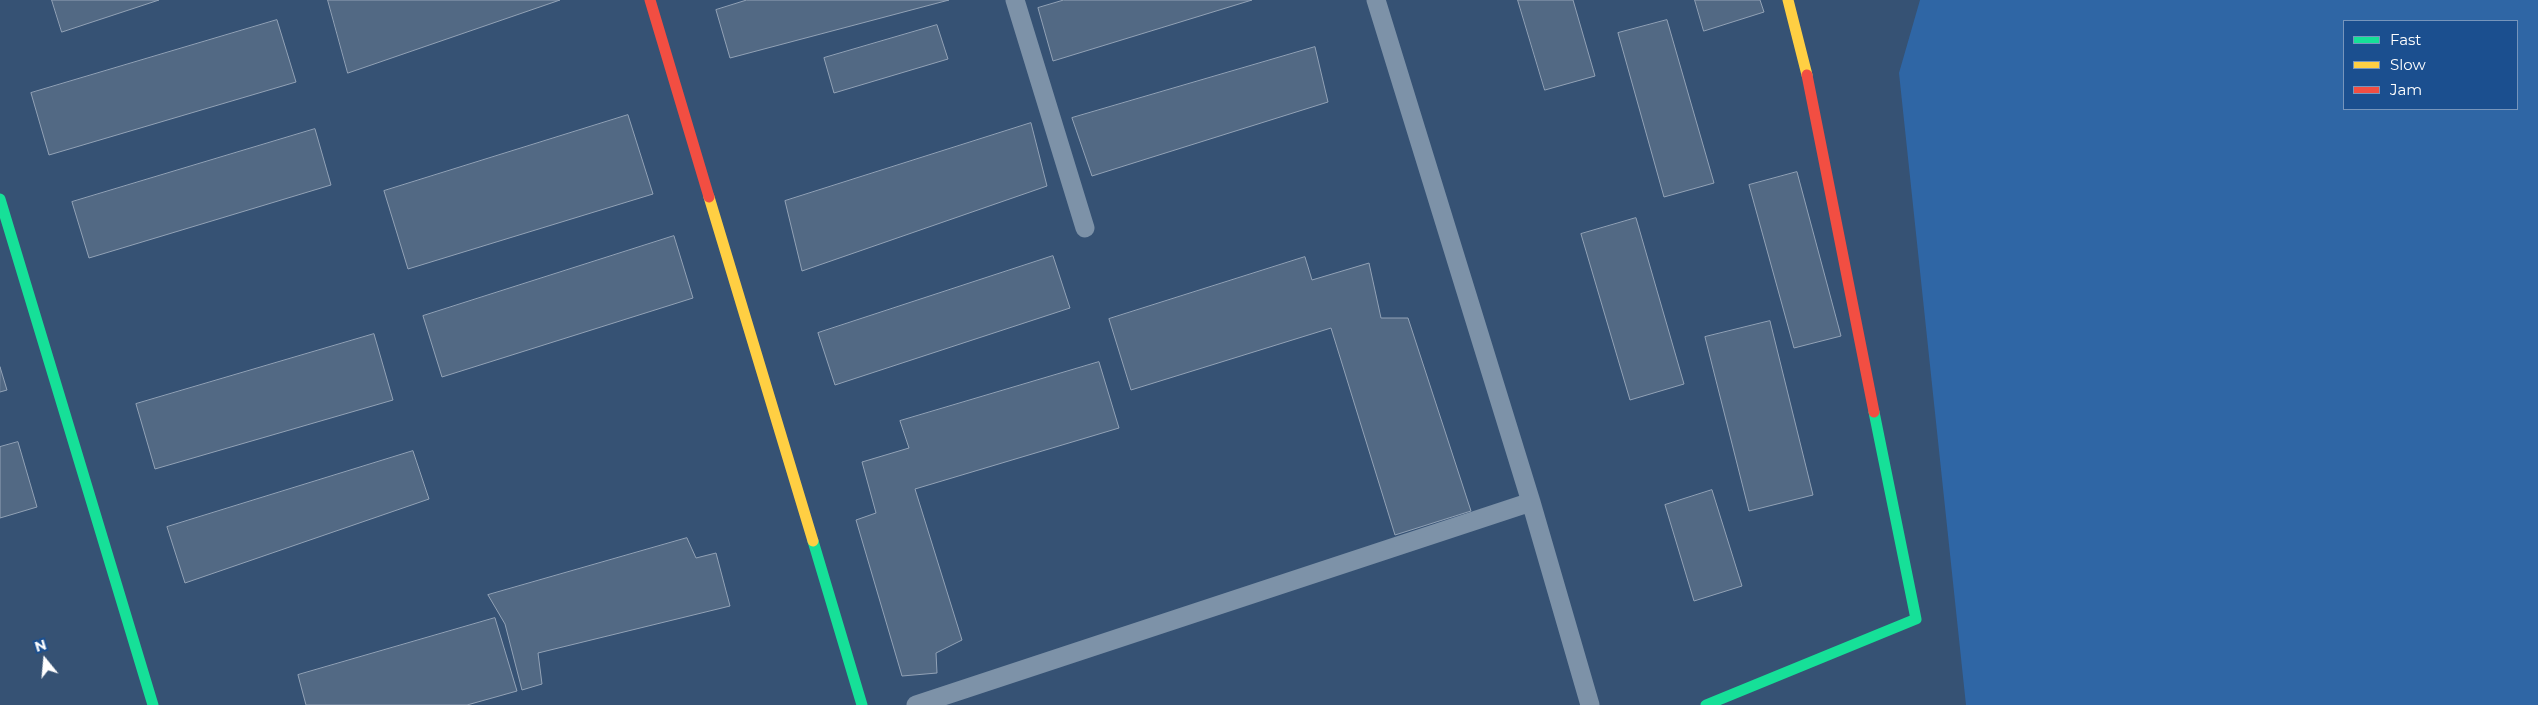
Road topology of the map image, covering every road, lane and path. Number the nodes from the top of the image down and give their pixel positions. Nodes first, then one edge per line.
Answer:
1 (650, 0) edge
2 (1015, 0) edge
3 (1376, 0) edge
4 (1788, 0) edge
5 (0, 199) edge
6 (1085, 228) dead end
7 (1531, 502) junction
8 (153, 705) edge
9 (862, 705) edge
10 (916, 705) edge
11 (1590, 705) edge
12 (1706, 705) edge

1 - 9 street
2 - 6 lane
3 - 7 lane
4 - 12 street
5 - 8 street
7 - 10 lane
7 - 11 lane

